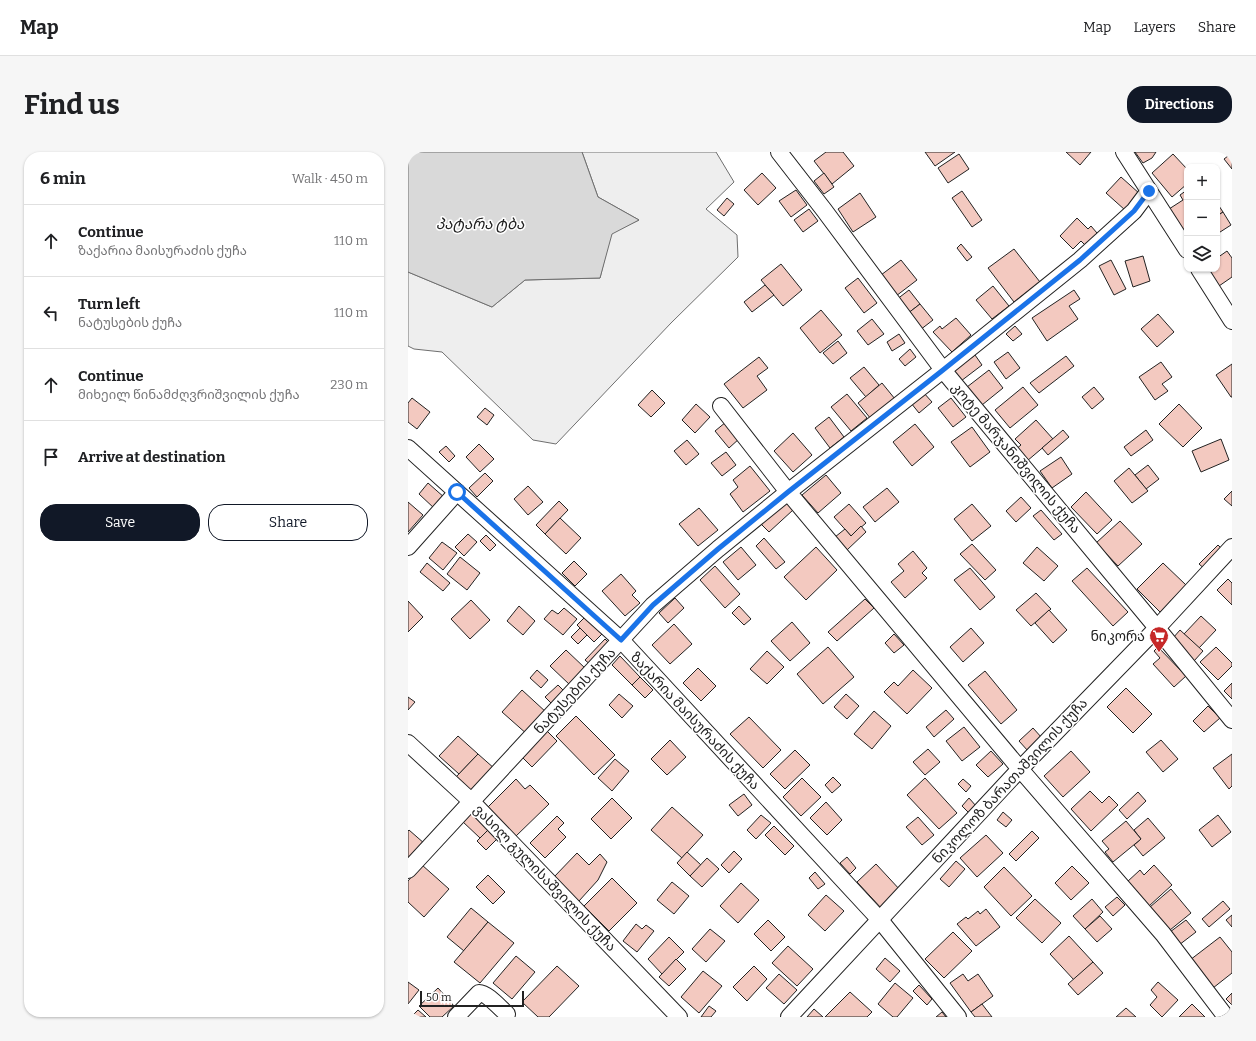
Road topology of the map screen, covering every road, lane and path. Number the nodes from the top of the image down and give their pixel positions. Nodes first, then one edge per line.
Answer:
1 (779, 152) edge
2 (1124, 152) edge
3 (1149, 191) junction
4 (1184, 245) edge
5 (1201, 272) edge
6 (1232, 321) edge
7 (943, 370) junction
8 (721, 406) dead end
9 (408, 448) edge
10 (457, 492) junction
11 (788, 492) junction
12 (408, 547) edge
13 (1232, 547) edge
14 (1157, 628) junction
15 (621, 640) junction
16 (1232, 720) edge
17 (408, 743) edge
18 (1020, 769) junction
19 (472, 802) junction
20 (408, 870) edge
21 (880, 920) junction
22 (507, 1014) dead end
23 (456, 1017) edge
24 (679, 1017) edge
25 (789, 1017) edge
26 (958, 1017) edge
27 (1226, 1017) edge

1 - 7 street, კოტე მარჯანიშვილის ქუჩა
2 - 3 street
3 - 4 street
3 - 7 street, ნატუსების ქუჩა
5 - 6 street
7 - 11 street, ნატუსების ქუჩა
7 - 14 street, კოტე მარჯანიშვილის ქუჩა
8 - 11 street
9 - 10 street, ზაქარია მაისურაძის ქუჩა
10 - 12 street
10 - 15 street, ზაქარია მაისურაძის ქუჩა
11 - 15 street, ნატუსების ქუჩა
11 - 18 street
13 - 14 street, ნიკოლოზ ბარათაშვილის ქუჩა
14 - 16 street, კოტე მარჯანიშვილის ქუჩა
14 - 18 street, ნიკოლოზ ბარათაშვილის ქუჩა
15 - 19 street, ნატუსების ქუჩა
15 - 21 street, ზაქარია მაისურაძის ქუჩა
17 - 19 street, ვასილ გულისაშვილის ქუჩა
18 - 21 street, ნიკოლოზ ბარათაშვილის ქუჩა
18 - 27 street
19 - 20 street, ნატუსების ქუჩა
19 - 24 street, ვასილ გულისაშვილის ქუჩა
21 - 25 street, ნიკოლოზ ბარათაშვილის ქუჩა
21 - 26 street, ზაქარია მაისურაძის ქუჩა
22 - 23 street

